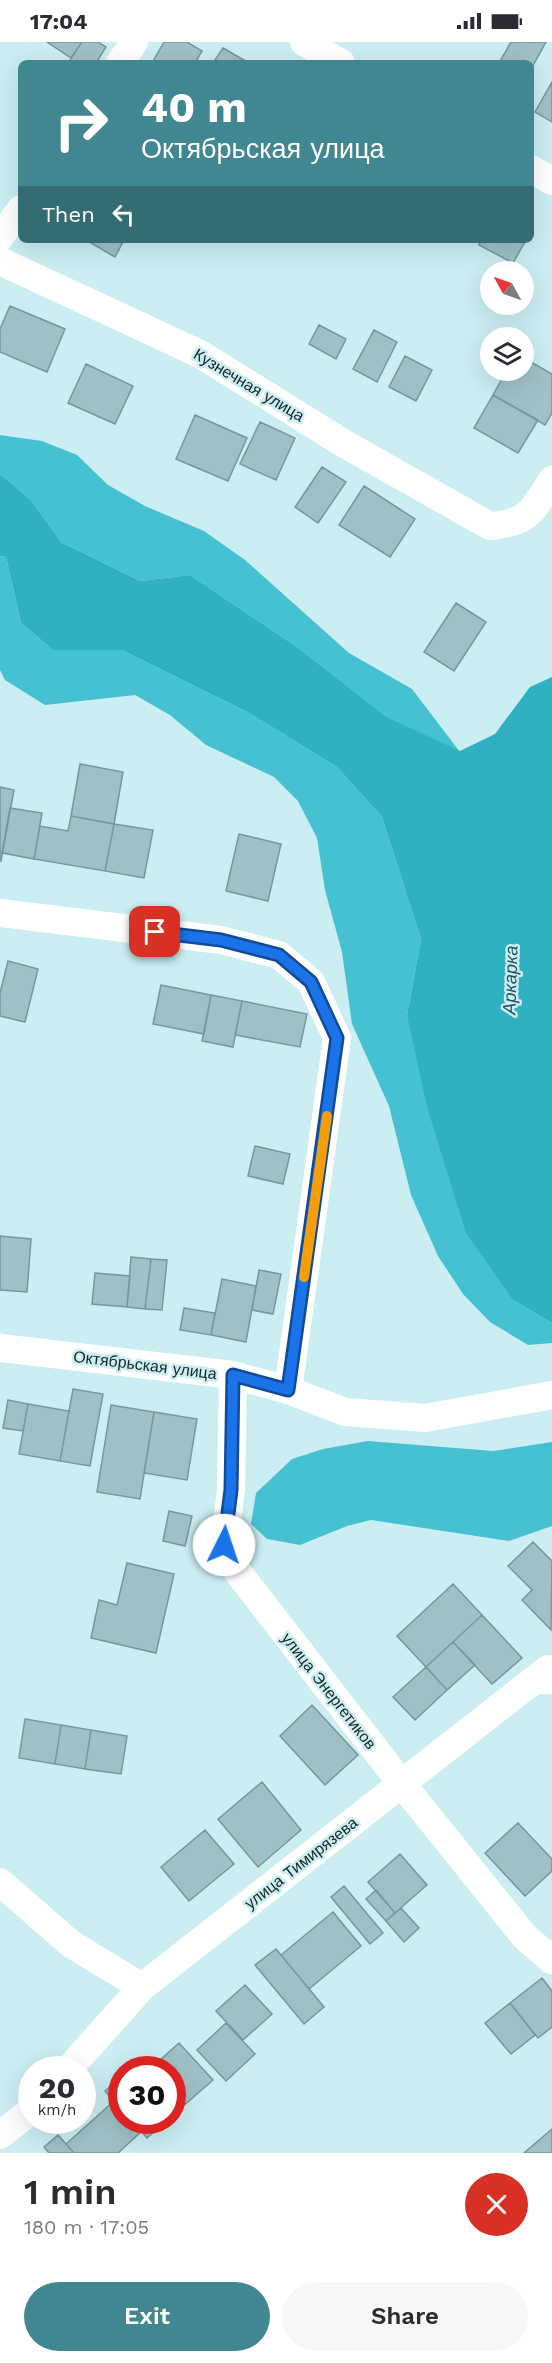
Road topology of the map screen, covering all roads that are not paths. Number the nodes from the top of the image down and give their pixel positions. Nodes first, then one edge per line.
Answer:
1 (134, 42) edge
2 (303, 42) edge
3 (122, 60) edge
4 (336, 60) edge
5 (534, 171) edge
6 (552, 181) edge
7 (18, 213) edge
8 (0, 237) edge
9 (0, 261) edge
10 (552, 480) edge
11 (0, 913) edge
12 (0, 1348) edge
13 (233, 1375) junction
14 (288, 1390) junction
15 (552, 1395) edge
16 (542, 1681) edge
17 (402, 1784) junction
18 (0, 1881) edge
19 (552, 1960) edge
20 (142, 1987) junction
21 (80, 2056) edge
22 (18, 2121) edge
23 (0, 2135) edge

1 - 3 street
2 - 4 street
5 - 6 street
7 - 8 street
9 - 10 street, Кузнечная улица
11 - 14 street
12 - 13 street, Октябрьская улица
13 - 14 street, Октябрьская улица
13 - 17 street, улица Энергетиков
14 - 15 street, Октябрьская улица
16 - 17 street, улица Тимирязева
17 - 19 street, улица Энергетиков
17 - 20 street, улица Тимирязева
18 - 20 street
20 - 21 street, улица Тимирязева
22 - 23 street

